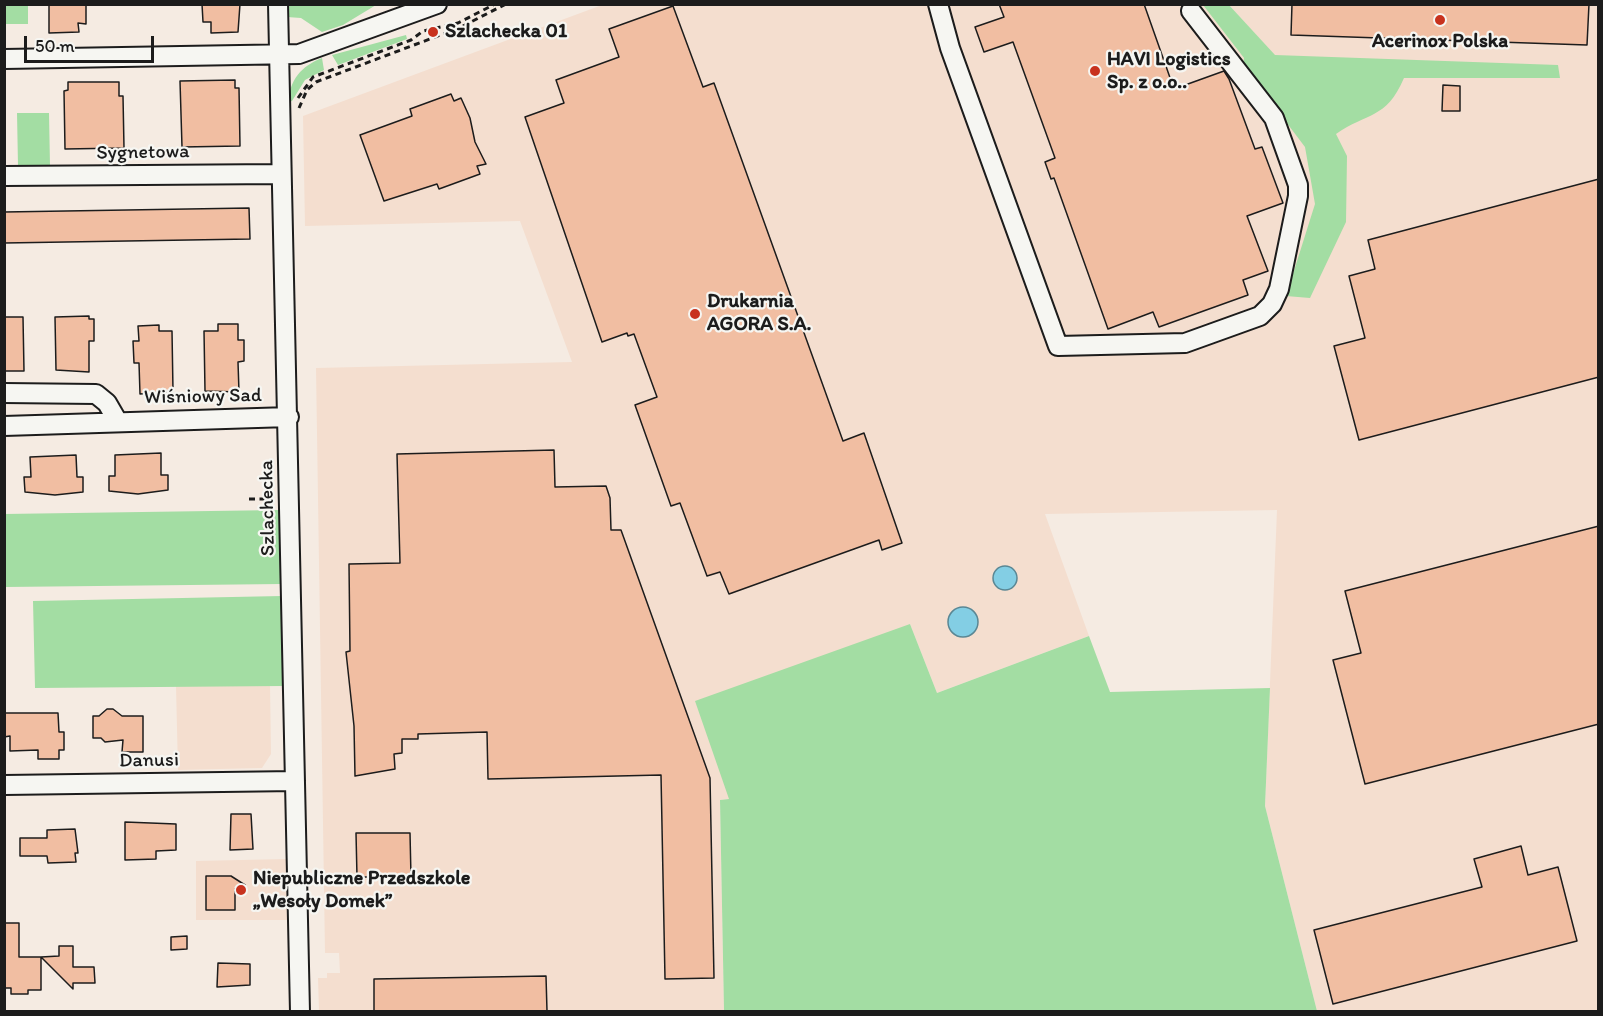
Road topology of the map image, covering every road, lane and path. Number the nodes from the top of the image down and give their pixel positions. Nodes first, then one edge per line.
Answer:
1 (278, 4) edge
2 (437, 4) edge
3 (495, 4) edge
4 (506, 4) edge
5 (938, 4) edge
6 (1191, 11) dead end
7 (278, 56) junction
8 (4, 59) edge
9 (295, 103) dead end
10 (296, 113) dead end
11 (281, 174) junction
12 (4, 176) edge
13 (4, 393) edge
14 (289, 417) junction
15 (118, 422) junction
16 (4, 426) edge
17 (249, 499) dead end
18 (271, 499) dead end
19 (295, 781) junction
20 (4, 785) edge
21 (300, 1011) edge

1 - 7 street, Szlachecka
2 - 7 street
3 - 9 path
4 - 10 path
5 - 6 street
7 - 8 street
7 - 11 street, Szlachecka
11 - 12 street, Sygnetowa
11 - 14 street, Szlachecka
13 - 15 street, Wiśniowy Sad
14 - 15 street, Wiśniowy Sad
14 - 19 street, Szlachecka
15 - 16 street, Wiśniowy Sad
17 - 18 path
19 - 20 street, Danusi
19 - 21 street, Szlachecka

